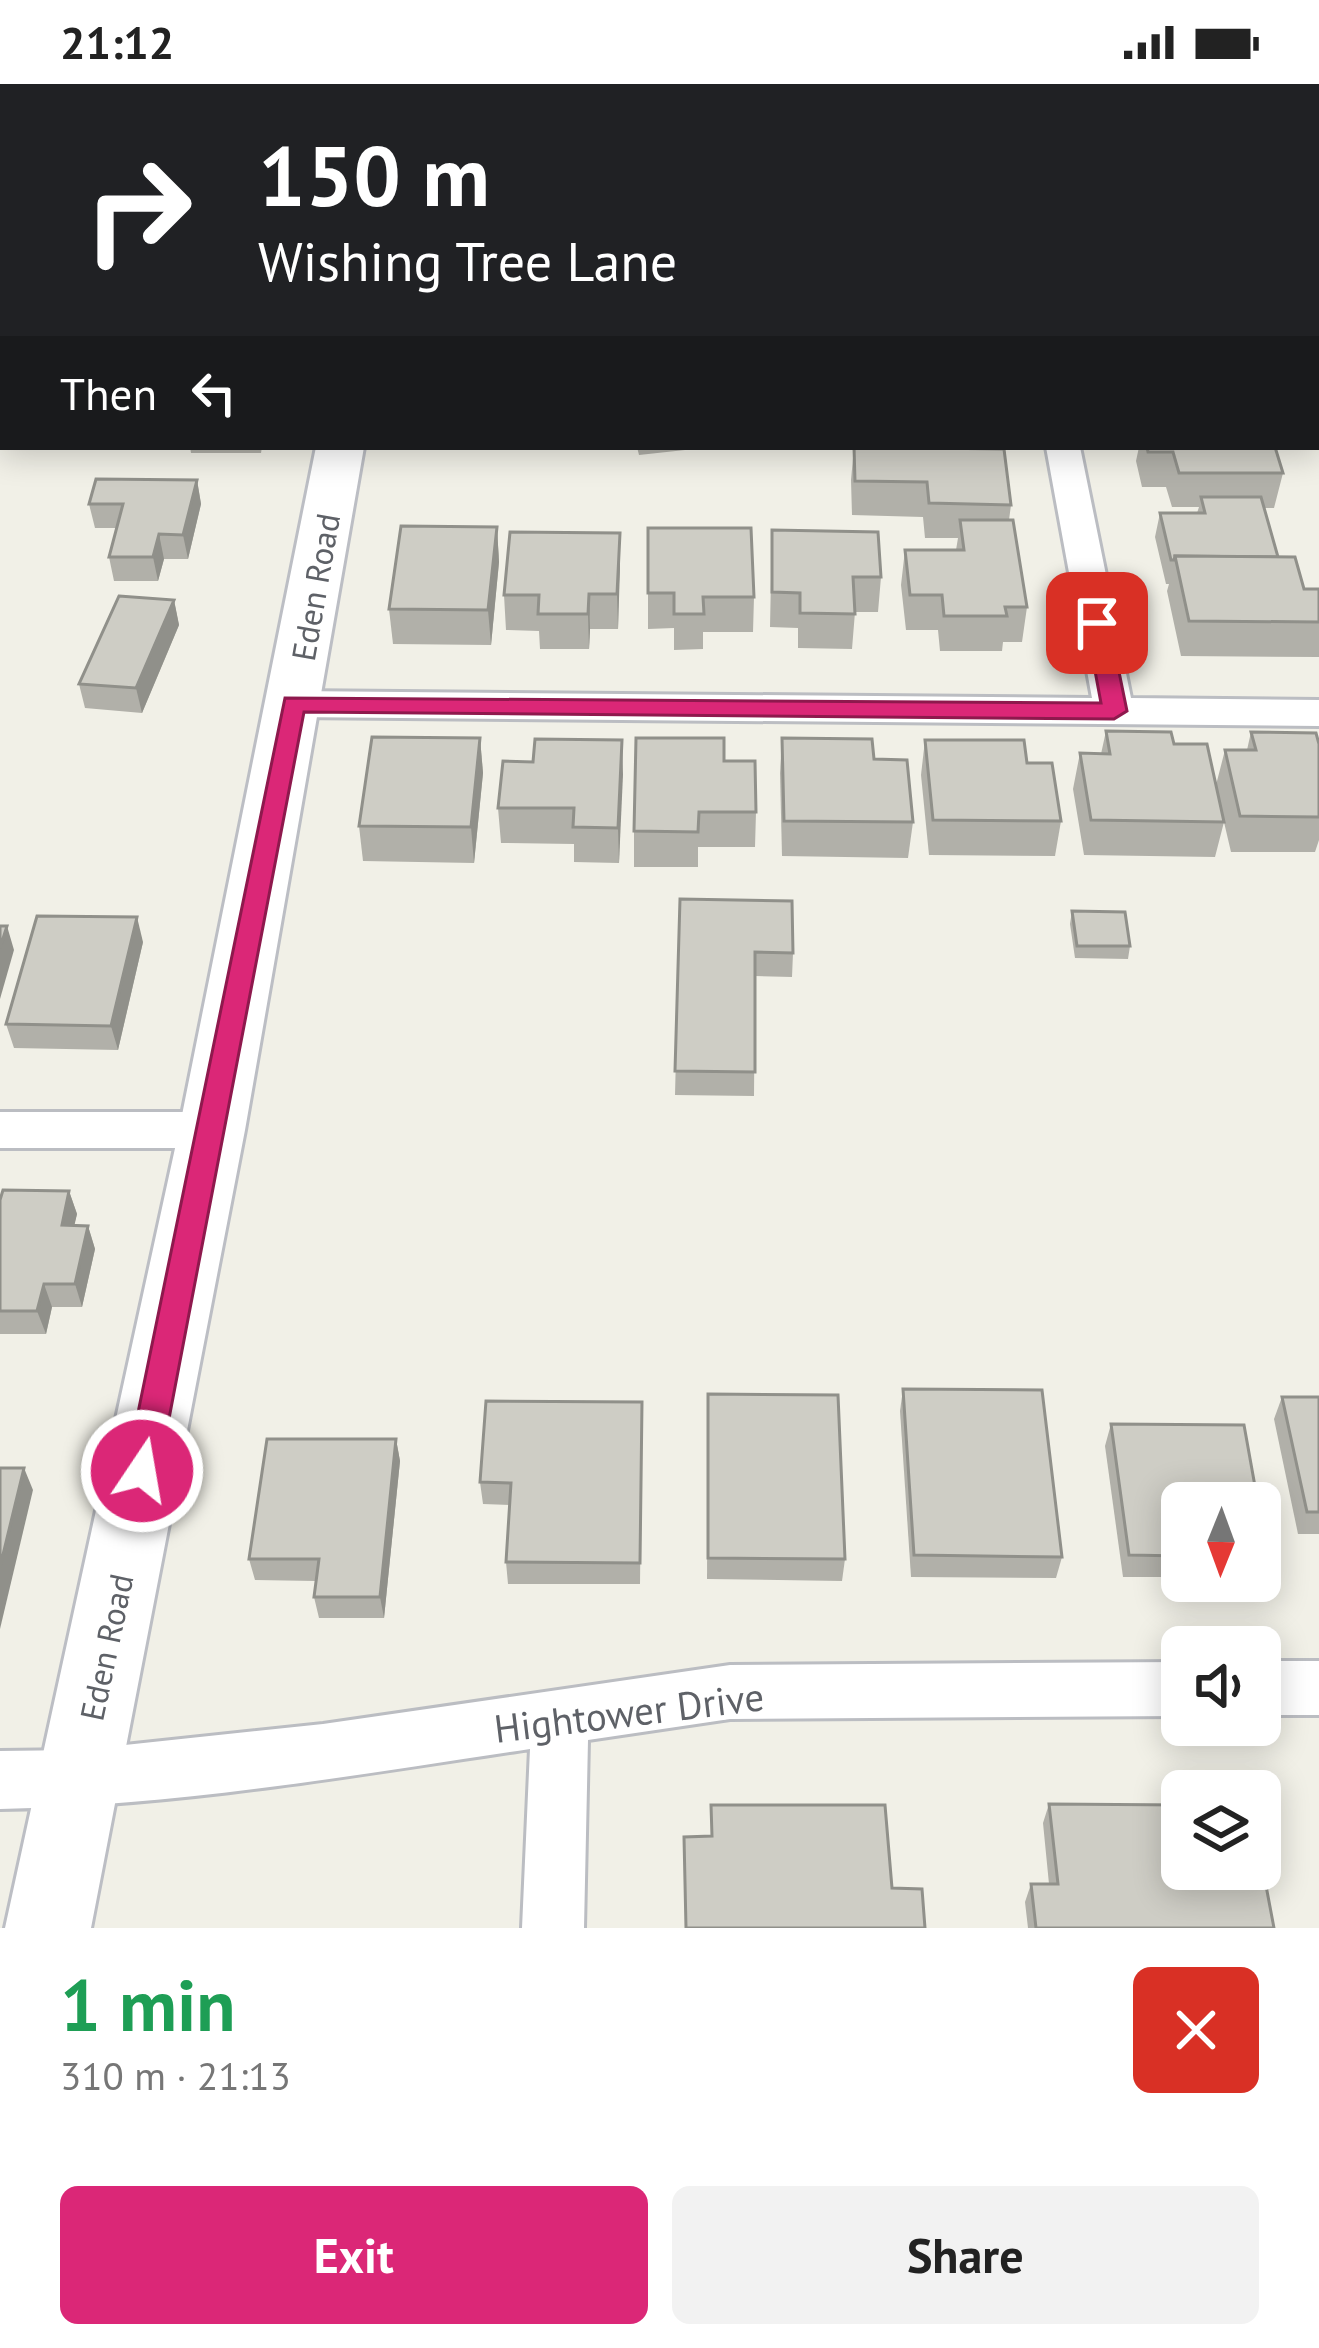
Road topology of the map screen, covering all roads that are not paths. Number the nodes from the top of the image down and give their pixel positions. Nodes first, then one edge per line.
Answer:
1 (339, 450) edge
2 (1064, 450) edge
3 (293, 704) junction
4 (1114, 711) junction
5 (1319, 713) edge
6 (0, 1130) edge
7 (212, 1130) junction
8 (1281, 1688) edge
9 (1319, 1688) edge
10 (1161, 1689) edge
11 (560, 1720) junction
12 (78, 1779) junction
13 (0, 1780) edge
14 (48, 1928) edge
15 (553, 1928) edge

1 - 3 street, Eden Road
2 - 4 street
3 - 4 street
3 - 7 street, Eden Road
4 - 5 street
6 - 7 street
7 - 12 street, Eden Road
8 - 9 street
10 - 11 street, Hightower Drive
11 - 12 street, Hightower Drive
11 - 15 street
12 - 13 street, Hightower Drive
12 - 14 street, Eden Road

